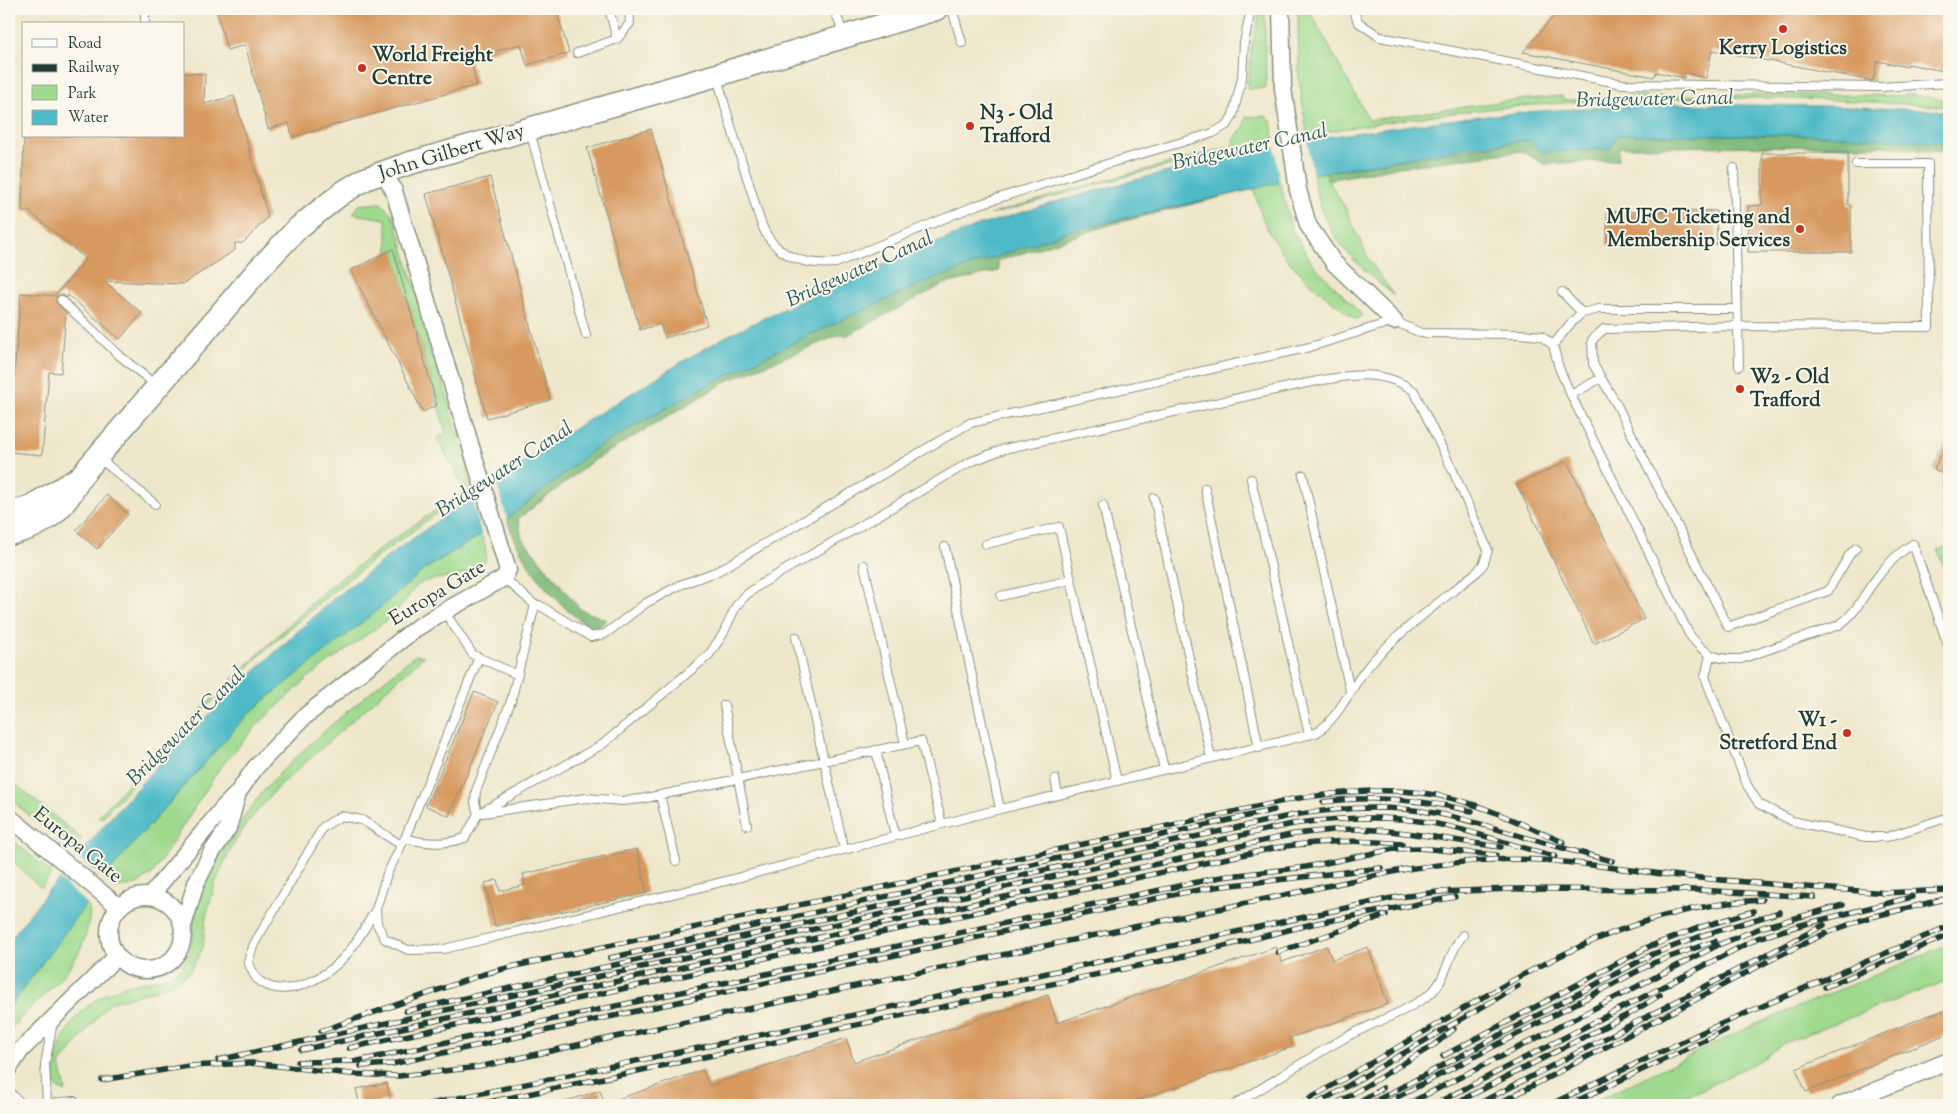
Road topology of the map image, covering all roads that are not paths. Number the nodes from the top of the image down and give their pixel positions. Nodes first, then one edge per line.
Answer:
1 (145, 9) edge
2 (609, 9) edge
3 (629, 9) edge
4 (834, 9) edge
5 (936, 9) edge
6 (952, 9) edge
7 (1251, 9) edge
8 (1281, 9) edge
9 (1354, 9) edge
10 (145, 22) edge
11 (845, 37) junction
12 (617, 39) junction
13 (962, 43) dead end
14 (577, 53) dead end
15 (717, 75) junction
16 (1949, 83) edge
17 (529, 130) junction
18 (1856, 164) dead end
19 (1734, 168) dead end
20 (384, 172) junction
21 (1562, 292) dead end
22 (62, 300) dead end
23 (1737, 309) junction
24 (1582, 313) junction
25 (1394, 321) junction
26 (1738, 326) junction
27 (586, 335) dead end
28 (1553, 345) junction
29 (1739, 366) dead end
30 (1601, 378) junction
31 (159, 387) junction
32 (1571, 395) junction
33 (98, 457) junction
34 (1303, 475) dead end
35 (80, 477) junction
36 (1251, 479) dead end
37 (1205, 488) dead end
38 (1154, 498) dead end
39 (155, 504) dead end
40 (1103, 505) dead end
41 (9, 514) edge
42 (9, 534) edge
43 (986, 544) dead end
44 (945, 547) dead end
45 (1856, 548) dead end
46 (864, 565) dead end
47 (504, 578) junction
48 (1071, 580) junction
49 (1001, 596) dead end
50 (535, 604) junction
51 (444, 611) junction
52 (796, 636) dead end
53 (1949, 648) edge
54 (1710, 656) junction
55 (479, 657) junction
56 (518, 675) junction
57 (1350, 691) junction
58 (724, 705) dead end
59 (1309, 735) junction
60 (905, 744) junction
61 (1258, 748) junction
62 (876, 750) junction
63 (1211, 758) junction
64 (824, 761) junction
65 (1164, 769) junction
66 (738, 779) junction
67 (1055, 779) dead end
68 (1117, 781) junction
69 (238, 794) junction
70 (1058, 795) junction
71 (660, 796) junction
72 (1000, 809) junction
73 (478, 814) junction
74 (9, 817) edge
75 (1949, 817) edge
76 (942, 824) junction
77 (747, 825) dead end
78 (895, 836) junction
79 (403, 842) junction
80 (844, 849) junction
81 (676, 861) dead end
82 (150, 896) junction
83 (119, 907) junction
84 (376, 909) junction
85 (183, 926) junction
86 (1463, 935) dead end
87 (117, 956) junction
88 (55, 1015) junction
89 (1949, 1061) edge
90 (9, 1068) edge
91 (9, 1092) edge
92 (74, 1101) dead end
93 (1858, 1102) edge
94 (23, 1105) edge
95 (29, 1105) edge
96 (47, 1105) edge
97 (1234, 1105) edge
98 (1840, 1105) edge

1 - 10 lane
2 - 12 lane
3 - 12 lane
4 - 11 lane
5 - 11 street, John Gilbert Way
6 - 13 lane
7 - 15 lane
8 - 25 street
9 - 16 lane
11 - 15 street, John Gilbert Way
12 - 14 lane
15 - 17 street, John Gilbert Way
17 - 20 street, John Gilbert Way
17 - 27 lane
18 - 26 lane
19 - 23 lane
20 - 31 street, John Gilbert Way
20 - 47 street, Europa Gate
21 - 24 lane
22 - 31 lane
23 - 24 lane
23 - 26 lane
24 - 28 lane
25 - 28 lane
25 - 50 lane
26 - 29 lane
26 - 30 lane
28 - 32 lane
30 - 32 lane
30 - 45 lane
31 - 33 street, John Gilbert Way
32 - 54 lane
33 - 35 street, John Gilbert Way
33 - 39 lane
34 - 57 lane
35 - 41 street, John Gilbert Way
35 - 42 street, John Gilbert Way
36 - 59 lane
37 - 61 lane
38 - 63 lane
40 - 65 lane
43 - 48 lane
44 - 72 lane
46 - 60 lane
47 - 50 lane
47 - 51 street, Europa Gate
48 - 49 lane
48 - 68 lane
50 - 56 lane
51 - 55 lane
51 - 69 street, Europa Gate
52 - 64 lane
53 - 54 lane
54 - 75 lane
55 - 56 lane
55 - 79 lane
56 - 73 lane
57 - 59 lane
57 - 73 lane
58 - 66 lane
59 - 61 lane
60 - 62 lane
60 - 76 lane
61 - 63 lane
62 - 64 lane
62 - 78 lane
63 - 65 lane
64 - 66 lane
64 - 80 lane
65 - 68 lane
66 - 71 lane
66 - 77 lane
67 - 70 lane
68 - 70 lane
69 - 82 street, Europa Gate
69 - 85 street, Europa Gate
70 - 72 lane
71 - 73 lane
71 - 81 lane
72 - 76 lane
73 - 79 lane
74 - 83 street, Europa Gate
76 - 78 lane
78 - 80 lane
79 - 84 lane
79 - 84 lane
80 - 84 lane
82 - 83 street
82 - 85 street
83 - 87 street
85 - 87 street
86 - 97 lane
87 - 88 street
88 - 90 street
88 - 96 lane
89 - 93 street
91 - 94 lane
92 - 96 lane
93 - 98 street
95 - 96 lane

